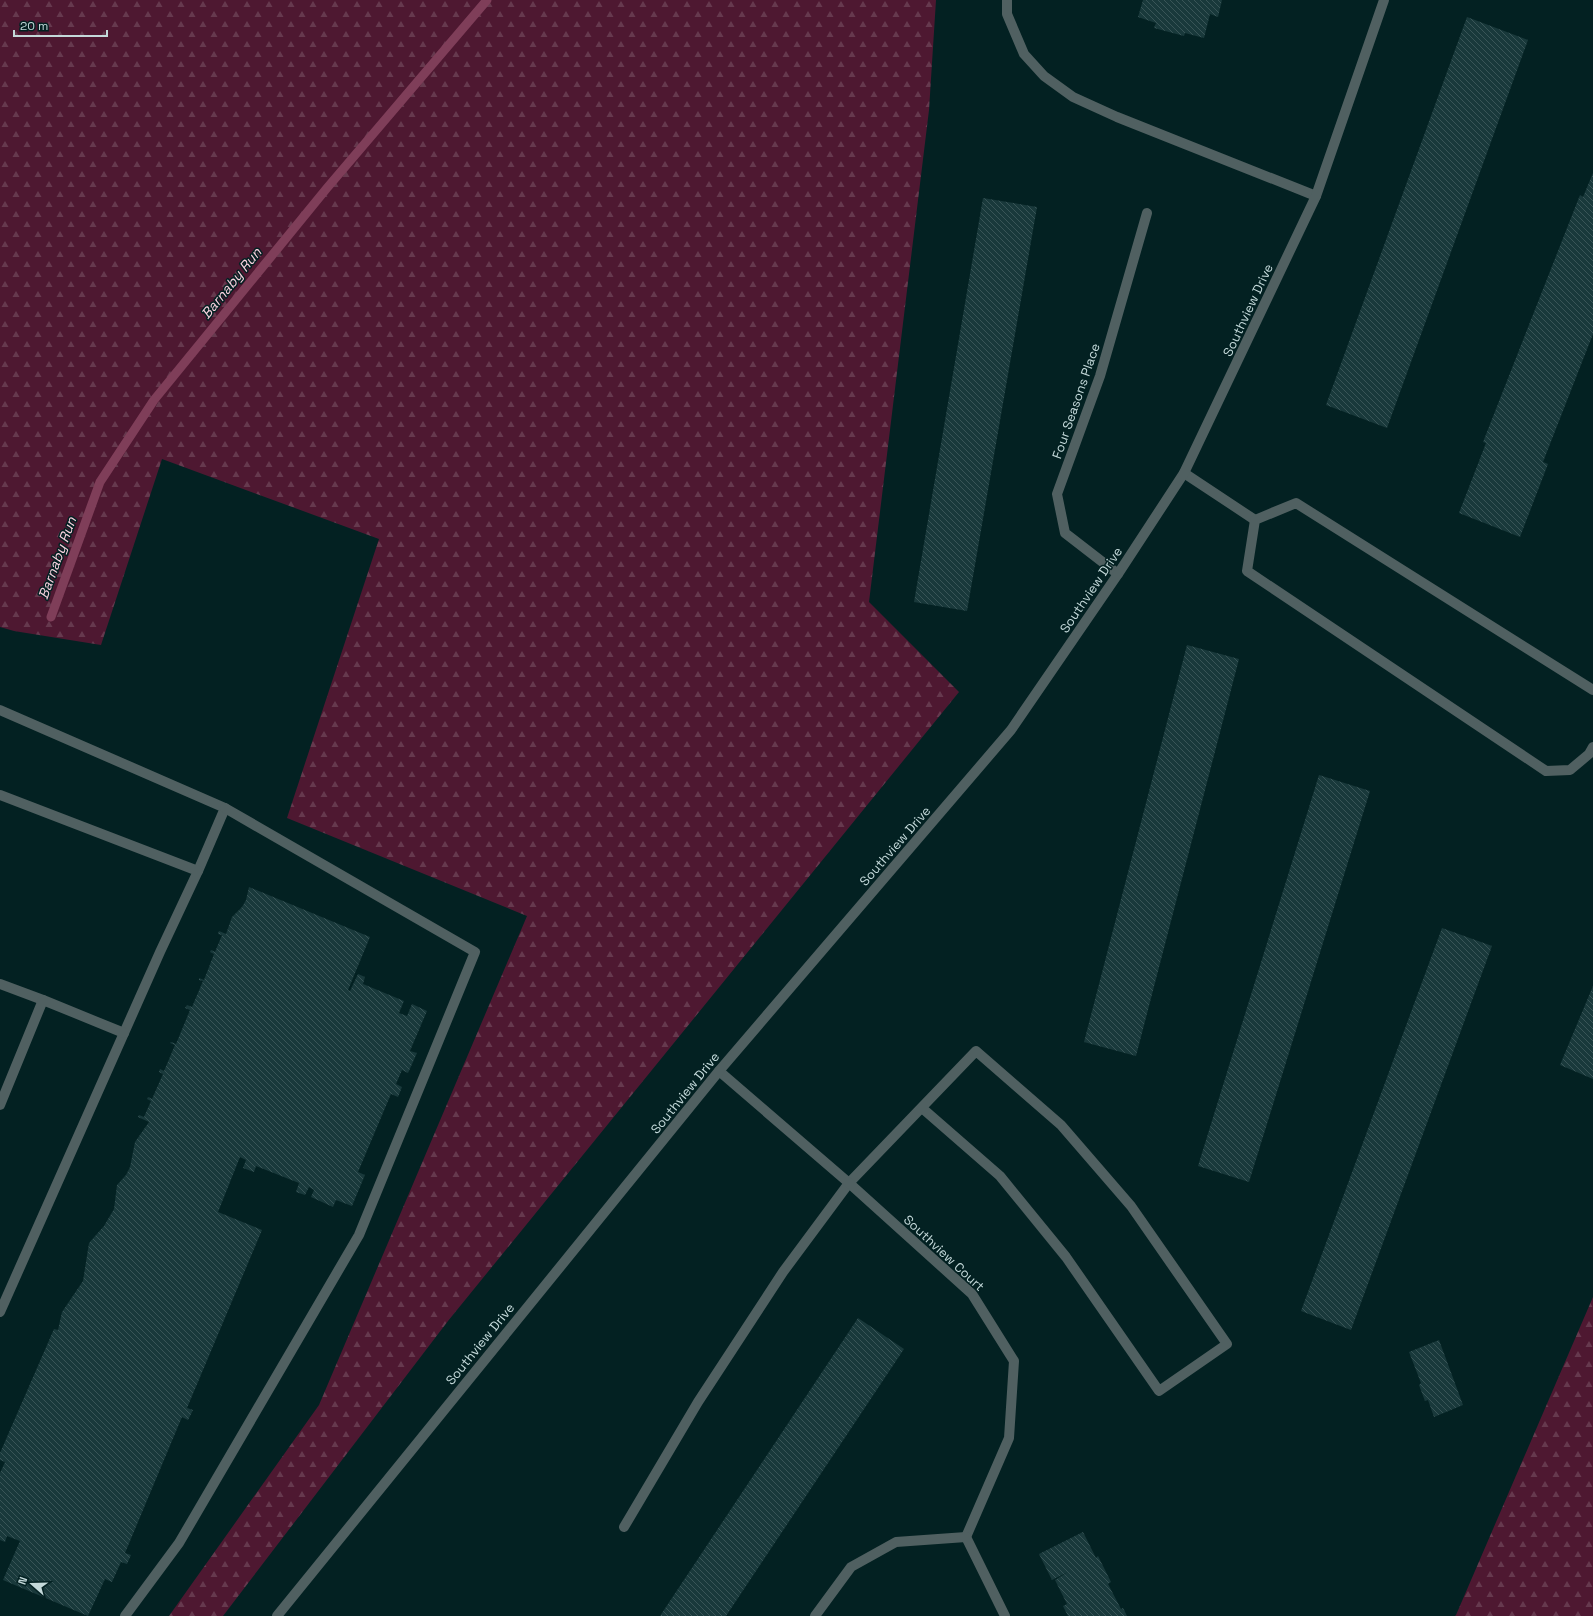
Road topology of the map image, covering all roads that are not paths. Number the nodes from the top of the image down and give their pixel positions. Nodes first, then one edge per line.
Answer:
1 (1007, 0) edge
2 (1384, 0) edge
3 (1316, 196) junction
4 (1147, 213) dead end
5 (1184, 472) junction
6 (1255, 520) junction
7 (1118, 574) junction
8 (1593, 690) edge
9 (0, 710) edge
10 (1593, 747) edge
11 (0, 795) edge
12 (225, 808) junction
13 (198, 871) junction
14 (0, 984) edge
15 (43, 1000) junction
16 (124, 1033) junction
17 (719, 1071) junction
18 (0, 1105) edge
19 (922, 1108) junction
20 (849, 1183) junction
21 (0, 1312) edge
22 (624, 1527) dead end
23 (966, 1538) junction
24 (125, 1616) edge
25 (277, 1616) edge
26 (815, 1616) edge
27 (1004, 1616) edge

1 - 3 street
2 - 3 street, Southview Drive
3 - 5 street, Southview Drive
4 - 7 street, Four Seasons Place
5 - 6 street
5 - 7 street, Southview Drive
6 - 8 street
6 - 10 street
7 - 17 street, Southview Drive
9 - 12 street
11 - 13 street
12 - 13 street
12 - 24 street
13 - 16 street
14 - 15 street
15 - 16 street
15 - 18 street
16 - 21 street
17 - 20 street, Southview Court
17 - 25 street, Southview Drive
19 - 19 street
19 - 20 street
20 - 22 street
20 - 23 street, Southview Court
23 - 26 street
23 - 27 street

